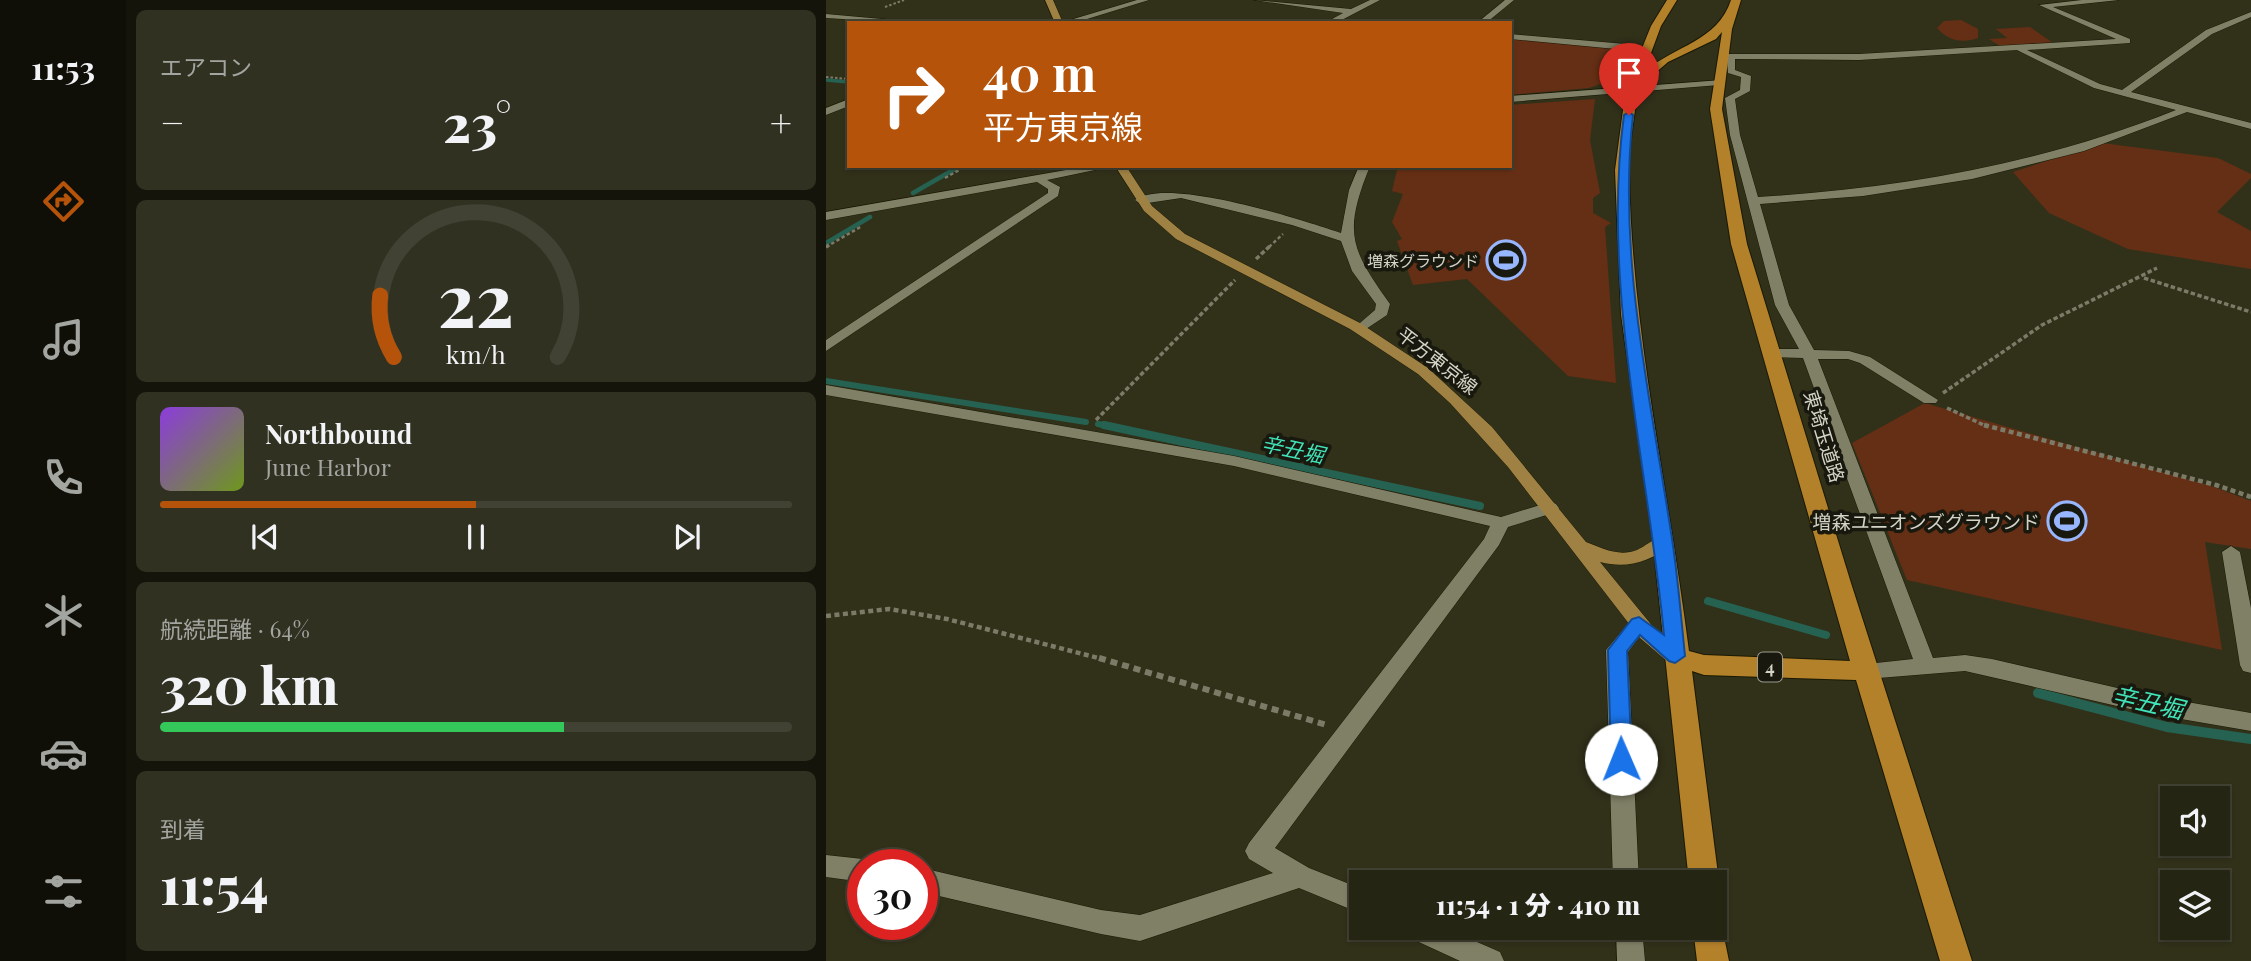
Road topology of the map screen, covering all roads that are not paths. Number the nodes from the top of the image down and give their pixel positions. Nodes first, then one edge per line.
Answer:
1 (1049, 0) edge
2 (1145, 0) edge
3 (1258, 0) edge
4 (1376, 0) edge
5 (1510, 0) edge
6 (1672, 0) edge
7 (1736, 0) edge
8 (2115, 0) edge
9 (1352, 12) junction
10 (2251, 14) edge
11 (826, 16) edge
12 (1731, 16) junction
13 (884, 21) edge
14 (1060, 21) edge
15 (1068, 21) edge
16 (1333, 21) edge
17 (1484, 21) edge
18 (2104, 32) junction
19 (1512, 36) edge
20 (2066, 46) junction
21 (1637, 48) dead end
22 (2018, 48) junction
23 (1727, 56) junction
24 (1719, 82) junction
25 (1632, 88) junction
26 (2122, 94) junction
27 (1512, 99) edge
28 (847, 103) edge
29 (2184, 110) junction
30 (826, 112) edge
31 (2251, 126) edge
32 (1098, 168) edge
33 (1121, 168) edge
34 (1364, 168) edge
35 (1040, 178) junction
36 (1141, 200) junction
37 (1752, 201) junction
38 (826, 216) edge
39 (1346, 239) junction
40 (1360, 329) junction
41 (826, 347) edge
42 (1771, 353) junction
43 (1810, 356) junction
44 (826, 390) edge
45 (1930, 400) road end
46 (1550, 508) junction
47 (1501, 523) junction
48 (1664, 541) junction
49 (1580, 547) junction
50 (2231, 552) dead end
51 (1639, 624) junction
52 (1675, 656) junction
53 (2251, 665) edge
54 (1926, 666) junction
55 (1866, 671) junction
56 (2251, 722) edge
57 (826, 866) edge
58 (847, 869) edge
59 (1626, 870) edge
60 (1702, 870) edge
61 (1300, 876) junction
62 (938, 884) edge
63 (1349, 897) edge
64 (1444, 940) edge
65 (1630, 940) edge
66 (1710, 940) edge
67 (1490, 961) edge
68 (1632, 961) edge
69 (1713, 961) edge
70 (1956, 961) edge

1 - 14 main road
2 - 15 street
3 - 9 street
4 - 9 street
5 - 17 street
6 - 25 highway
7 - 12 highway, 東埼玉道路
8 - 18 street
9 - 16 street
10 - 26 street
11 - 13 street
12 - 23 highway, 東埼玉道路
12 - 25 highway
18 - 20 street
18 - 20 street
19 - 21 street
20 - 22 street
22 - 23 street
22 - 26 street
23 - 24 highway, 東埼玉道路
23 - 37 street
24 - 25 street
24 - 42 highway, 東埼玉道路
25 - 27 street
25 - 48 highway
26 - 29 street
28 - 30 street
29 - 31 street
29 - 37 street
32 - 35 street
33 - 36 main road, 平方東京線
34 - 39 street
35 - 38 street
35 - 41 street
36 - 39 street
36 - 40 main road, 平方東京線
37 - 43 street
39 - 40 street
40 - 46 main road, 平方東京線
42 - 43 street
42 - 55 highway, 東埼玉道路
43 - 45 street
43 - 54 street
44 - 47 street
46 - 47 street
46 - 49 main road, 平方東京線
47 - 61 street
48 - 49 main road
48 - 52 highway
49 - 51 main road, 平方東京線
50 - 53 street
51 - 52 main road, 平方東京線
51 - 59 street
52 - 55 highway, 4
52 - 60 highway
54 - 55 street
54 - 56 street
55 - 70 highway, 東埼玉道路
57 - 58 street
61 - 62 street
61 - 63 street
64 - 67 street
65 - 68 street
66 - 69 highway

